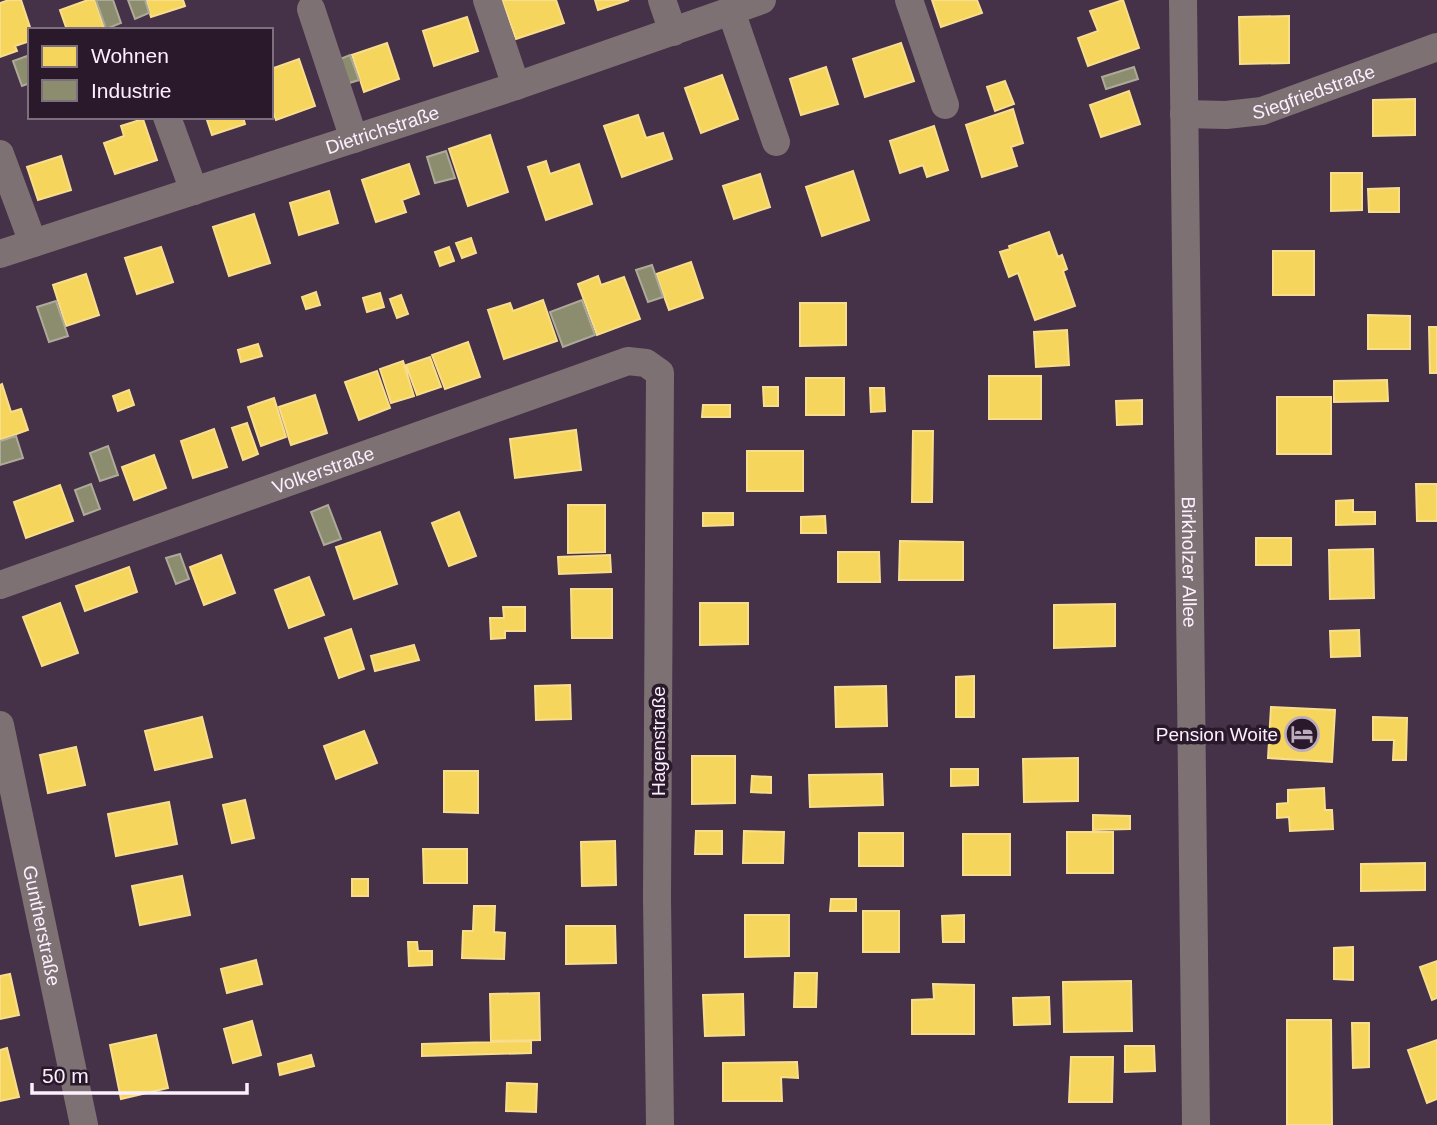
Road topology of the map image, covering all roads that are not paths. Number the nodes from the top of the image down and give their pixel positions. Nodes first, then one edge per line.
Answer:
1 (487, 0) edge
2 (662, 0) edge
3 (762, 0) edge
4 (909, 0) edge
5 (1183, 0) edge
6 (311, 9) dead end
7 (731, 11) junction
8 (673, 32) junction
9 (1437, 47) edge
10 (516, 86) junction
11 (946, 105) dead end
12 (1184, 114) junction
13 (168, 119) edge
14 (354, 139) junction
15 (776, 142) dead end
16 (0, 154) edge
17 (194, 191) junction
18 (33, 243) junction
19 (0, 254) edge
20 (646, 363) joint
21 (0, 585) edge
22 (0, 725) edge
23 (84, 1125) edge
24 (660, 1125) edge
25 (1196, 1125) edge

1 - 10 street
2 - 8 street
3 - 7 street, Dietrichstraße
4 - 11 street
5 - 12 street, Birkholzer Allee
6 - 14 street
7 - 8 street, Dietrichstraße
7 - 15 street
8 - 10 street, Dietrichstraße
9 - 12 street, Siegfriedstraße
10 - 14 street, Dietrichstraße
12 - 25 street, Birkholzer Allee
13 - 17 street
14 - 17 street, Dietrichstraße
16 - 18 street
17 - 18 street, Dietrichstraße
18 - 19 street, Dietrichstraße
20 - 21 street, Volkerstraße
20 - 24 street, Hagenstraße
22 - 23 street, Guntherstraße

